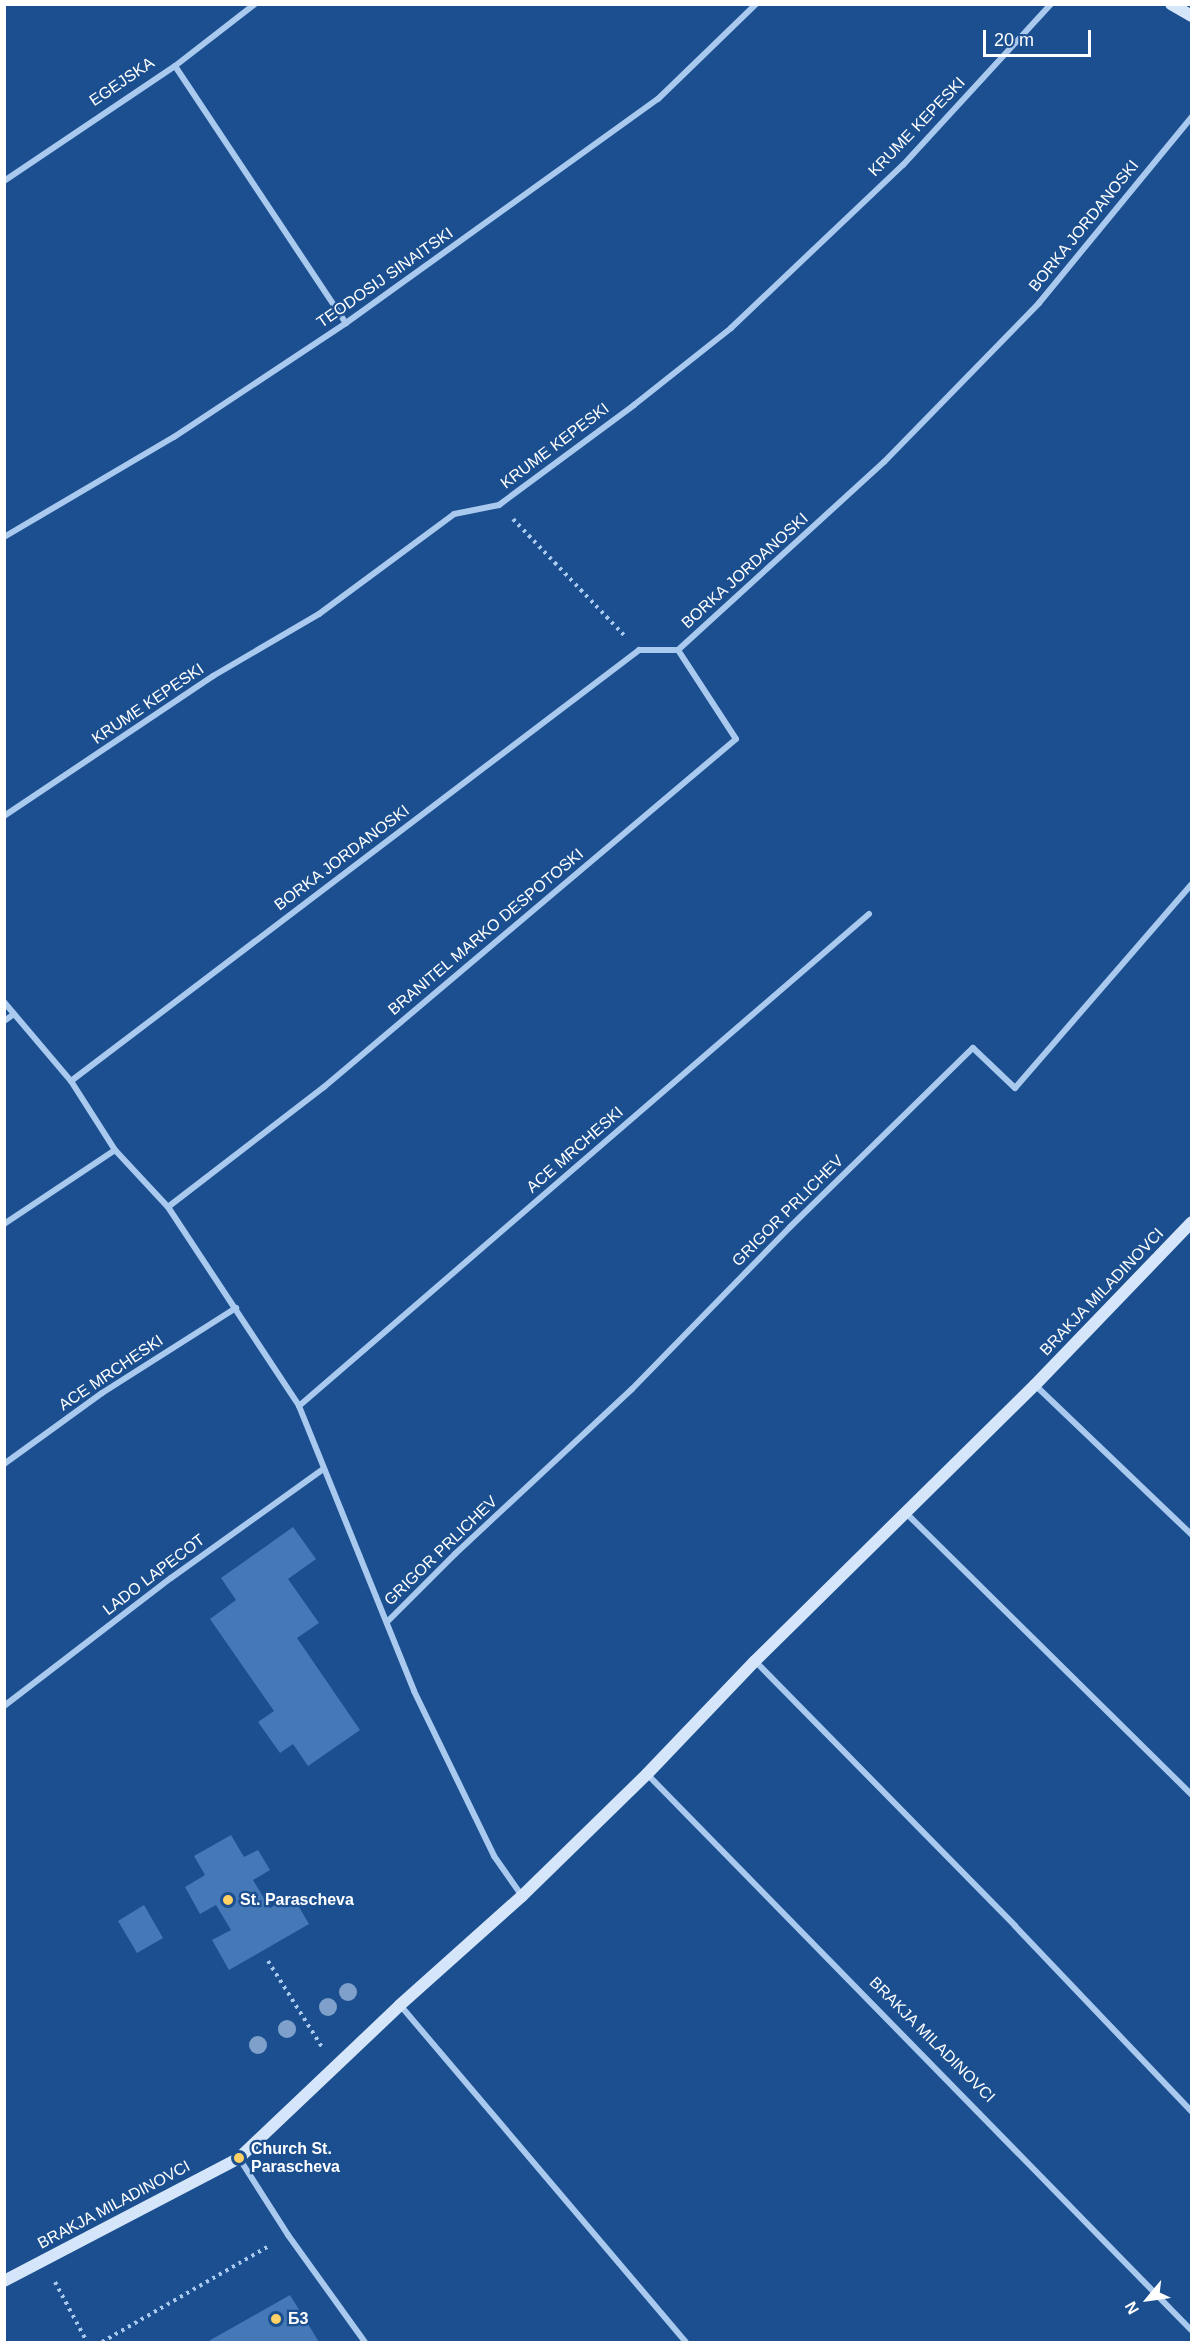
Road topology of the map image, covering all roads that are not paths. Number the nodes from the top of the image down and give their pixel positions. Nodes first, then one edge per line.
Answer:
1 (255, 4) edge
2 (756, 4) edge
3 (1051, 4) edge
4 (1171, 4) edge
5 (1191, 16) edge
6 (175, 66) junction
7 (1191, 117) edge
8 (4, 181) edge
9 (346, 323) junction
10 (4, 537) edge
11 (678, 650) junction
12 (4, 816) edge
13 (1191, 884) edge
14 (869, 914) dead end
15 (4, 1002) edge
16 (14, 1014) junction
17 (4, 1021) edge
18 (71, 1081) junction
19 (115, 1150) junction
20 (168, 1207) junction
21 (1191, 1222) edge
22 (4, 1224) edge
23 (236, 1308) junction
24 (1035, 1385) junction
25 (299, 1406) junction
26 (4, 1464) edge
27 (322, 1470) junction
28 (905, 1512) junction
29 (1191, 1535) edge
30 (388, 1621) junction
31 (755, 1661) junction
32 (4, 1706) edge
33 (647, 1774) junction
34 (1191, 1795) edge
35 (522, 1896) junction
36 (400, 2005) junction
37 (1191, 2112) edge
38 (238, 2158) junction
39 (4, 2281) edge
40 (1191, 2331) edge
41 (365, 2343) edge
42 (686, 2343) edge

1 - 6 street, EGEJSKA
2 - 9 street, TEODOSIJ SINAITSKI
3 - 12 street, KRUME KEPESKI
4 - 5 street
6 - 8 street, EGEJSKA
6 - 9 street
7 - 11 street, BORKA JORDANOSKI
9 - 10 street, TEODOSIJ SINAITSKI
11 - 18 street, BORKA JORDANOSKI
11 - 20 street, BRANITEL MARKO DESPOTOSKI
13 - 30 street, GRIGOR PRLICHEV
14 - 25 street, ACE MRCHESKI
15 - 16 street
16 - 17 street
16 - 18 street
18 - 19 street
19 - 20 street
19 - 22 street
20 - 23 street
21 - 24 street, BRAKJA MILADINOVCI
23 - 25 street
23 - 26 street, ACE MRCHESKI
24 - 28 street, BRAKJA MILADINOVCI
24 - 29 street
25 - 27 street
27 - 30 street
27 - 32 street, LADO LAPECOT
28 - 31 street, BRAKJA MILADINOVCI
28 - 34 street
30 - 35 street
31 - 33 street, BRAKJA MILADINOVCI
31 - 37 street
33 - 35 street, BRAKJA MILADINOVCI
33 - 40 street, BRAKJA MILADINOVCI
35 - 36 street, BRAKJA MILADINOVCI
36 - 38 street, BRAKJA MILADINOVCI
36 - 42 street
38 - 39 street, BRAKJA MILADINOVCI
38 - 41 street

